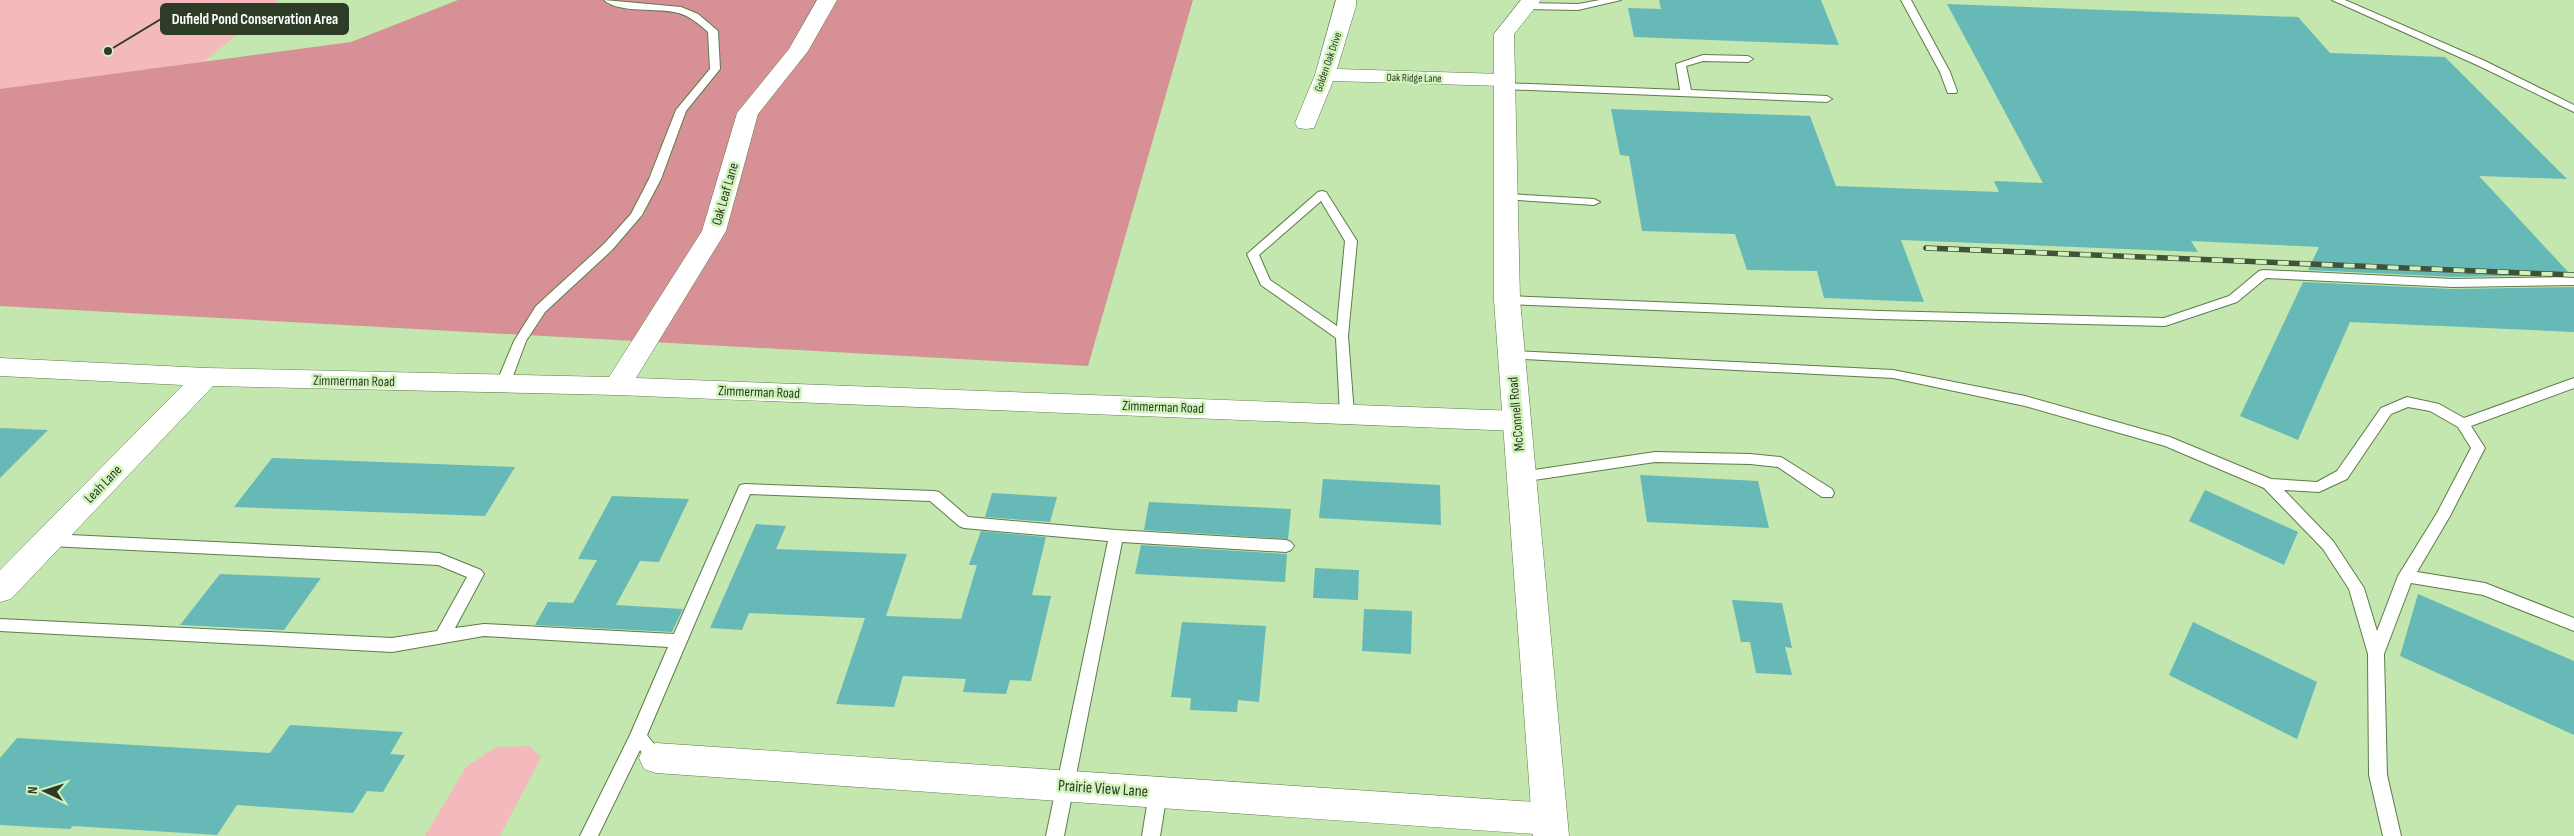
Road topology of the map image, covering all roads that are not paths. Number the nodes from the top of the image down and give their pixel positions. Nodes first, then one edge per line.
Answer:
1 (609, 0) edge
2 (827, 0) edge
3 (1346, 0) edge
4 (1616, 0) edge
5 (1906, 0) edge
6 (2337, 0) edge
7 (1528, 3) edge
8 (670, 4) edge
9 (1748, 59) dead end
10 (1325, 75) junction
11 (1503, 83) junction
12 (1952, 91) dead end
13 (1686, 93) junction
14 (1827, 98) dead end
15 (2574, 110) edge
16 (1306, 124) dead end
17 (1507, 197) junction
18 (1594, 202) dead end
19 (2574, 281) edge
20 (1507, 300) junction
21 (1342, 336) junction
22 (1512, 355) junction
23 (0, 366) edge
24 (206, 377) junction
25 (503, 384) junction
26 (2574, 384) edge
27 (617, 386) junction
28 (1347, 414) junction
29 (1517, 421) junction
30 (2463, 424) junction
31 (1521, 477) junction
32 (2268, 484) junction
33 (1827, 493) dead end
34 (1116, 536) junction
35 (49, 540) junction
36 (1286, 546) dead end
37 (2406, 576) junction
38 (0, 590) edge
39 (0, 625) edge
40 (2574, 626) edge
41 (442, 637) junction
42 (679, 641) junction
43 (2376, 654) junction
44 (647, 747) junction
45 (1066, 786) junction
46 (1158, 793) junction
47 (1550, 828) edge
48 (589, 836) edge
49 (1055, 836) edge
50 (1151, 836) edge
51 (2392, 836) edge

1 - 8 lane
2 - 27 street, Oak Leaf Lane
3 - 10 street, Golden Oak Drive
4 - 7 lane
5 - 12 lane
6 - 15 lane
7 - 11 street, McConnell Road
8 - 25 lane
9 - 13 lane
10 - 11 street, Oak Ridge Lane
10 - 16 street, Golden Oak Drive
11 - 13 lane
11 - 17 street, McConnell Road
13 - 14 lane
17 - 18 lane
17 - 20 street, McConnell Road
19 - 20 lane
20 - 22 street, McConnell Road
21 - 21 lane
21 - 28 lane
22 - 29 street, McConnell Road
22 - 32 lane
23 - 24 street, Zimmerman Road
24 - 25 street, Zimmerman Road
24 - 35 street, Leah Lane
25 - 27 street, Zimmerman Road
26 - 30 lane
27 - 28 street, Zimmerman Road
28 - 29 street, Zimmerman Road
29 - 31 street, McConnell Road
30 - 32 lane
30 - 37 lane
31 - 33 lane
31 - 47 street, McConnell Road
32 - 43 lane
34 - 36 lane
34 - 42 lane
34 - 45 lane
35 - 38 street, Leah Lane
35 - 41 lane
37 - 40 lane
37 - 43 lane
39 - 41 lane
41 - 42 lane
42 - 44 lane
43 - 51 lane
44 - 45 street, Prairie View Lane
44 - 48 lane
45 - 46 street, Prairie View Lane
45 - 49 lane
46 - 47 street, Prairie View Lane
46 - 50 lane

